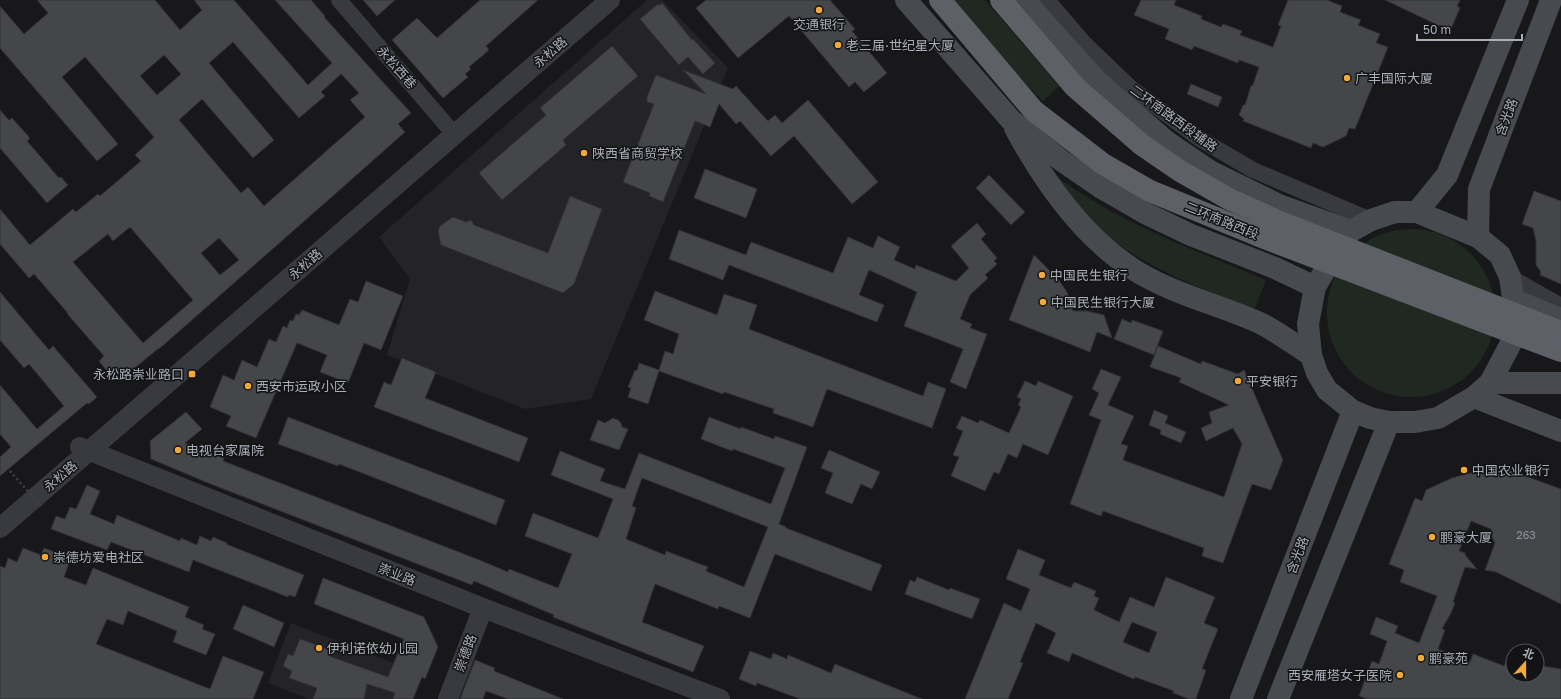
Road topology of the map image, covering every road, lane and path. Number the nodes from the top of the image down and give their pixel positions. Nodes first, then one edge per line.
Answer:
1 (339, 0) edge
2 (591, 0) edge
3 (610, 0) edge
4 (906, 0) edge
5 (940, 0) edge
6 (1001, 0) edge
7 (1024, 0) edge
8 (1047, 0) edge
9 (1518, 0) edge
10 (1551, 0) edge
11 (1011, 120) junction
12 (450, 129) junction
13 (1417, 212) junction
14 (1371, 220) junction
15 (1351, 231) junction
16 (1478, 237) junction
17 (1510, 277) junction
18 (1315, 287) junction
19 (1514, 300) junction
20 (1561, 306) edge
21 (1561, 319) edge
22 (1561, 332) edge
23 (1561, 351) edge
24 (1311, 355) junction
25 (1561, 382) edge
26 (1482, 390) junction
27 (1353, 411) junction
28 (1388, 422) junction
29 (1561, 431) edge
30 (83, 448) junction
31 (10, 471) dead end
32 (41, 506) dead end
33 (0, 511) edge
34 (0, 528) edge
35 (483, 608) junction
36 (448, 699) edge
37 (720, 699) edge
38 (1241, 699) edge
39 (1278, 699) edge

1 - 12 street, 永松西巷
2 - 12 street, 永松路
3 - 12 street, 永松路
4 - 11 main road
5 - 23 highway, 二环南路西段, bridge
6 - 22 highway, 二环南路西段, bridge
7 - 15 main road
8 - 14 street, 二环南路西段辅路
9 - 13 main road
10 - 16 main road, 含光路
11 - 18 main road
11 - 24 main road
12 - 30 street, 永松路
13 - 14 main road
13 - 16 main road
14 - 15 main road
15 - 18 main road
16 - 17 main road
17 - 19 main road
17 - 20 street
18 - 24 main road
19 - 21 main road
19 - 26 main road
24 - 27 main road
25 - 26 main road
26 - 28 main road
26 - 29 main road
27 - 28 main road
27 - 38 main road, 含光路
28 - 39 main road
30 - 33 street, 永松路
30 - 34 street, 永松路
30 - 35 street, 崇业路
31 - 32 path, bridge
35 - 36 street, 崇德路
35 - 37 street, 崇业路

